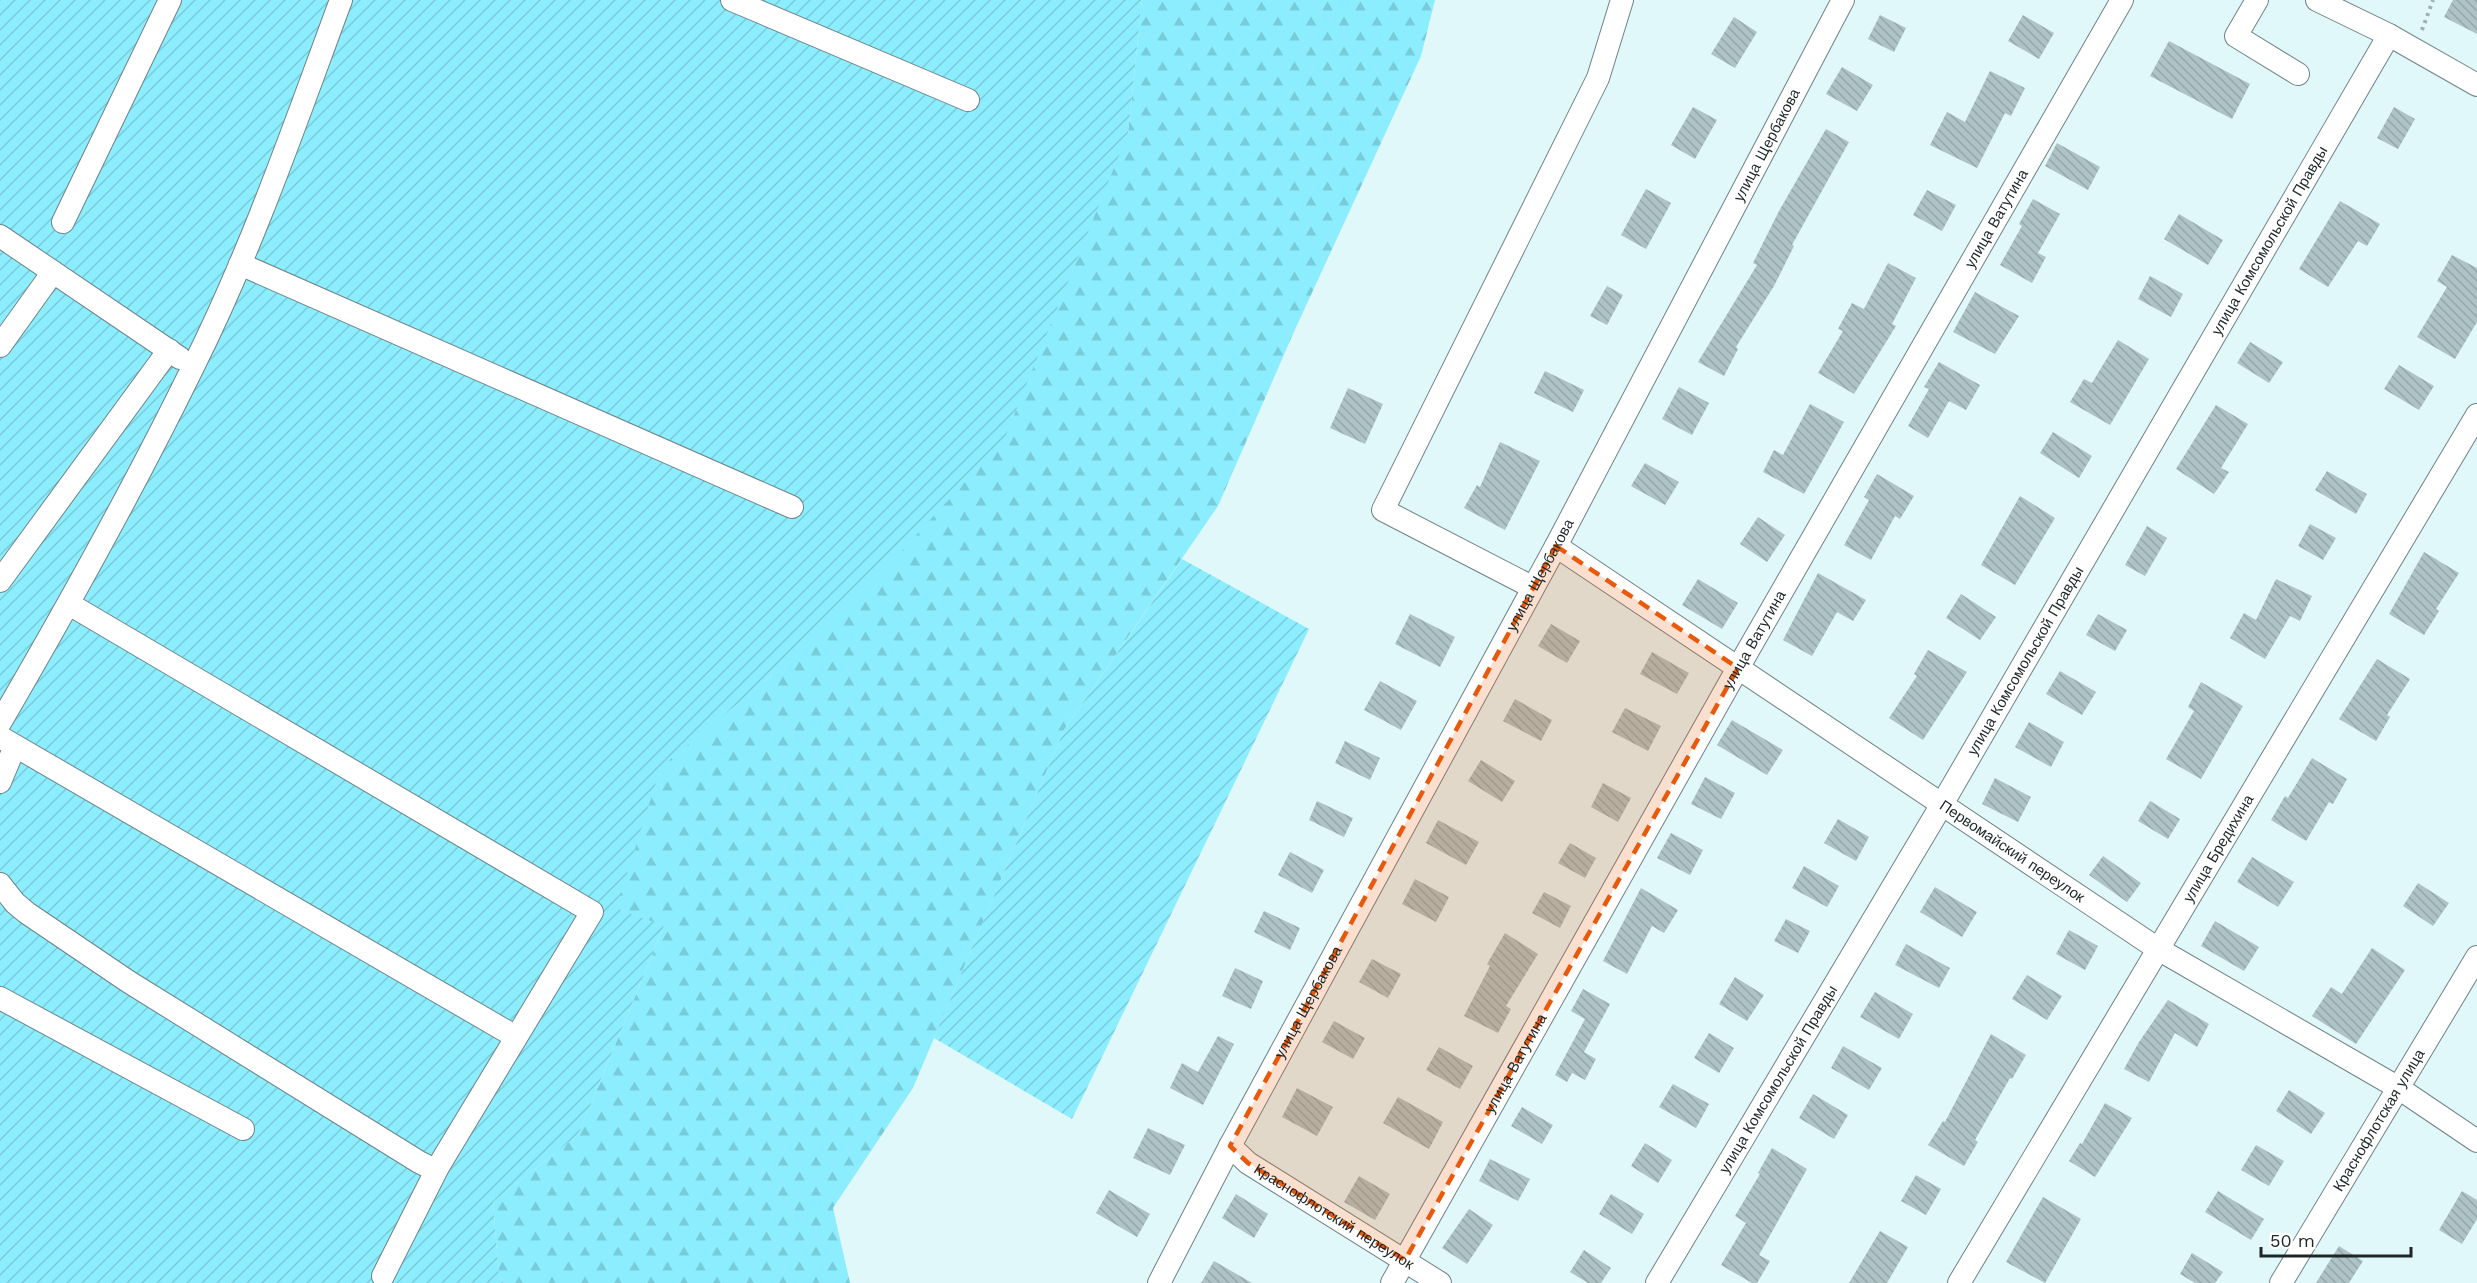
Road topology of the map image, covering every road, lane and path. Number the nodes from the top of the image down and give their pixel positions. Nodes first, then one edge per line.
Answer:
1 (170, 0) edge
2 (341, 0) edge
3 (732, 0) edge
4 (1622, 0) edge
5 (1843, 0) edge
6 (2122, 0) edge
7 (2257, 0) edge
8 (2317, 0) edge
9 (2433, 0) edge
10 (2389, 35) junction
11 (2414, 51) junction
12 (2298, 74) dead end
13 (2477, 85) edge
14 (968, 100) dead end
15 (63, 222) dead end
16 (0, 236) edge
17 (240, 264) junction
18 (53, 272) junction
19 (0, 346) edge
20 (169, 350) junction
21 (194, 367) junction
22 (2477, 415) edge
23 (792, 507) dead end
24 (1556, 546) junction
25 (0, 581) edge
26 (1532, 587) junction
27 (69, 604) junction
28 (1738, 668) junction
29 (0, 723) edge
30 (8, 742) edge
31 (0, 782) edge
32 (1941, 806) junction
33 (0, 884) edge
34 (2158, 949) junction
35 (2477, 957) edge
36 (0, 998) edge
37 (516, 1037) junction
38 (2397, 1087) junction
39 (243, 1129) dead end
40 (2477, 1141) edge
41 (1230, 1146) junction
42 (438, 1167) junction
43 (1406, 1260) junction
44 (383, 1276) dead end
45 (1159, 1283) edge
46 (1392, 1283) edge
47 (1440, 1283) edge
48 (1658, 1283) edge
49 (1959, 1283) edge
50 (2281, 1283) edge

1 - 15 street
2 - 17 street
3 - 14 street
4 - 26 street
5 - 24 street, улица Щербакова
6 - 28 street, улица Ватутина
7 - 12 street
8 - 10 street
9 - 11 path
10 - 11 street
10 - 32 street, улица Комсомольской Правды
11 - 13 street
16 - 18 street
17 - 21 street
17 - 23 street
18 - 19 street
18 - 20 street
20 - 21 street
20 - 25 street
21 - 27 street
22 - 34 street, улица Бредихина
24 - 26 street, улица Щербакова
24 - 28 street, Первомайский переулок
26 - 41 street, улица Щербакова
27 - 29 street
27 - 37 street
28 - 32 street, Первомайский переулок
28 - 43 street, улица Ватутина
30 - 31 street
30 - 37 street
32 - 34 street, Первомайский переулок
32 - 48 street, улица Комсомольской Правды
33 - 42 street
34 - 38 street, Первомайский переулок
34 - 49 street, улица Бредихина
35 - 38 street, Краснофлотская улица
36 - 39 street
37 - 42 street
38 - 40 street, Первомайский переулок
38 - 50 street, Краснофлотская улица
41 - 43 street, Краснофлотский переулок
41 - 45 street, улица Щербакова
42 - 44 street
43 - 46 street, улица Ватутина
43 - 47 street, Краснофлотский переулок

